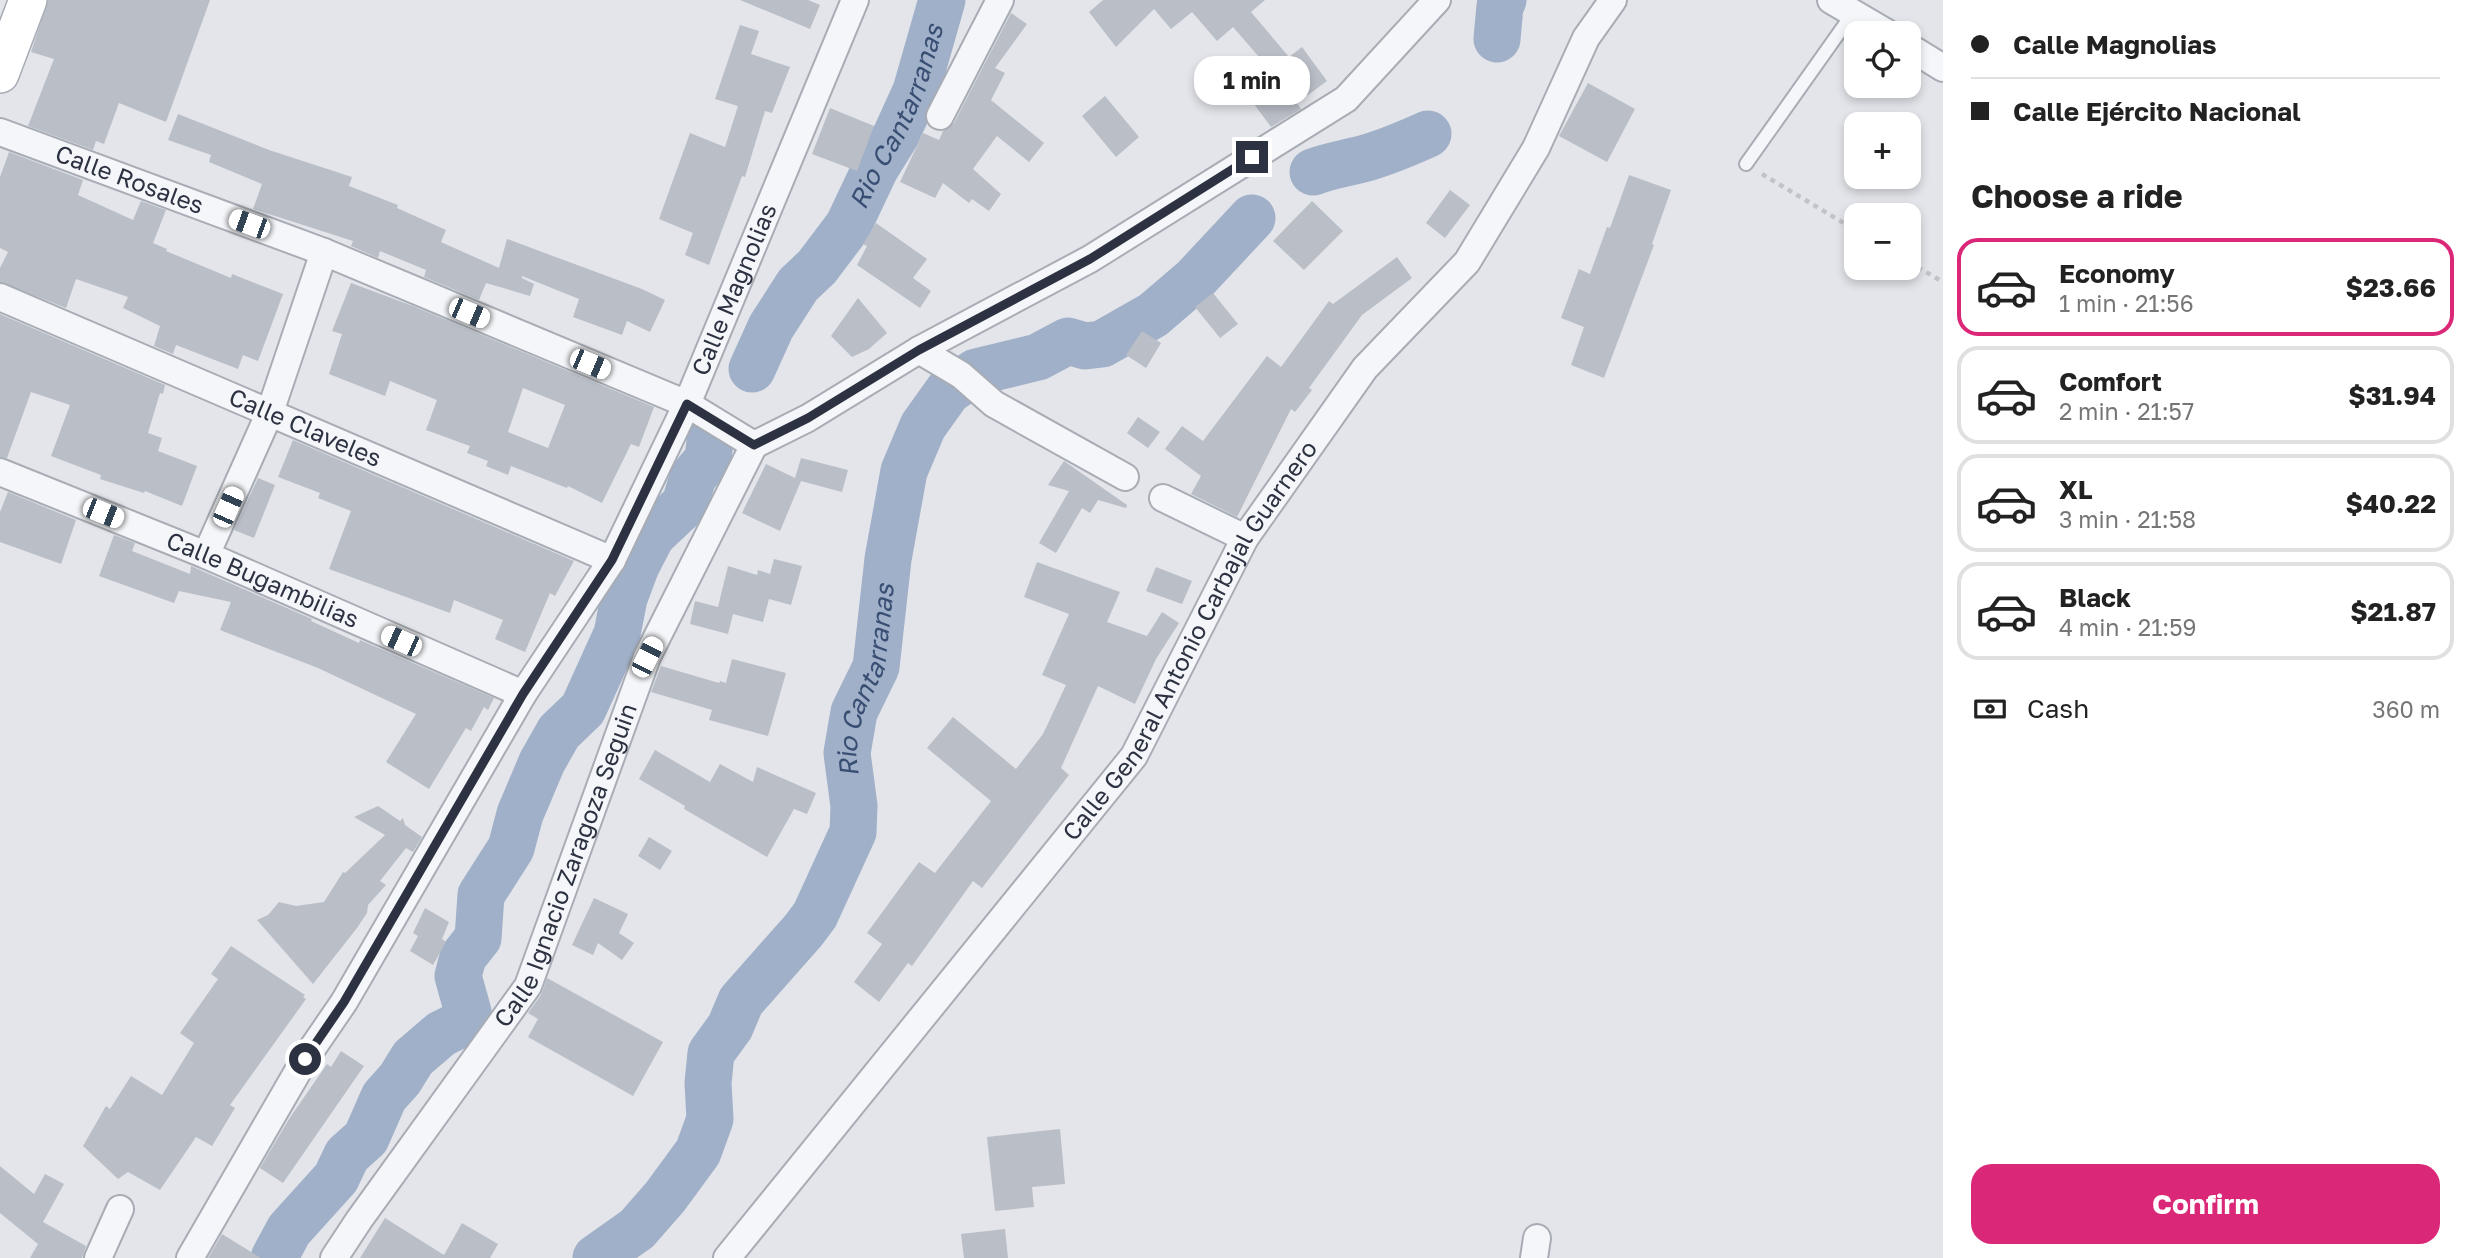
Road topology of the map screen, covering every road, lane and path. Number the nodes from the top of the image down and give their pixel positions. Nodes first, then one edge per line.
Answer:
1 (28, 0) edge
2 (855, 0) edge
3 (1000, 0) edge
4 (1437, 0) edge
5 (1613, 0) edge
6 (1842, 6) edge
7 (1867, 21) edge
8 (1921, 54) edge
9 (1943, 68) edge
10 (0, 74) edge
11 (940, 116) dead end
12 (0, 132) edge
13 (1746, 164) joint
14 (1844, 223) edge
15 (324, 252) junction
16 (1921, 269) edge
17 (1943, 282) edge
18 (0, 297) edge
19 (919, 350) junction
20 (687, 404) junction
21 (271, 412) junction
22 (754, 445) junction
23 (0, 471) edge
24 (1125, 477) dead end
25 (1163, 498) dead end
26 (1245, 538) junction
27 (206, 555) junction
28 (612, 560) junction
29 (523, 694) junction
30 (120, 1209) dead end
31 (98, 1258) edge
32 (190, 1258) edge
33 (334, 1258) edge
34 (727, 1258) edge

1 - 10 street
2 - 20 street, Calle Magnolias
3 - 11 street
4 - 19 street
5 - 26 street, Calle General Antonio Carbajal Guarnero
6 - 7 street
6 - 13 lane
8 - 9 street
12 - 15 street, Calle Rosales
13 - 14 path
15 - 20 street, Calle Rosales
15 - 21 street
16 - 17 path
18 - 21 street, Calle Claveles
19 - 22 street
19 - 24 street
20 - 22 street, Calle Rosales
20 - 28 street, Calle Magnolias
21 - 27 street
21 - 28 street, Calle Claveles
22 - 33 street, Calle Ignacio Zaragoza Seguin
23 - 27 street, Calle Bugambilias
25 - 26 street
26 - 34 street, Calle General Antonio Carbajal Guarnero
27 - 29 street, Calle Bugambilias
28 - 29 street, Calle Magnolias
29 - 32 street, Calle Magnolias
30 - 31 street

